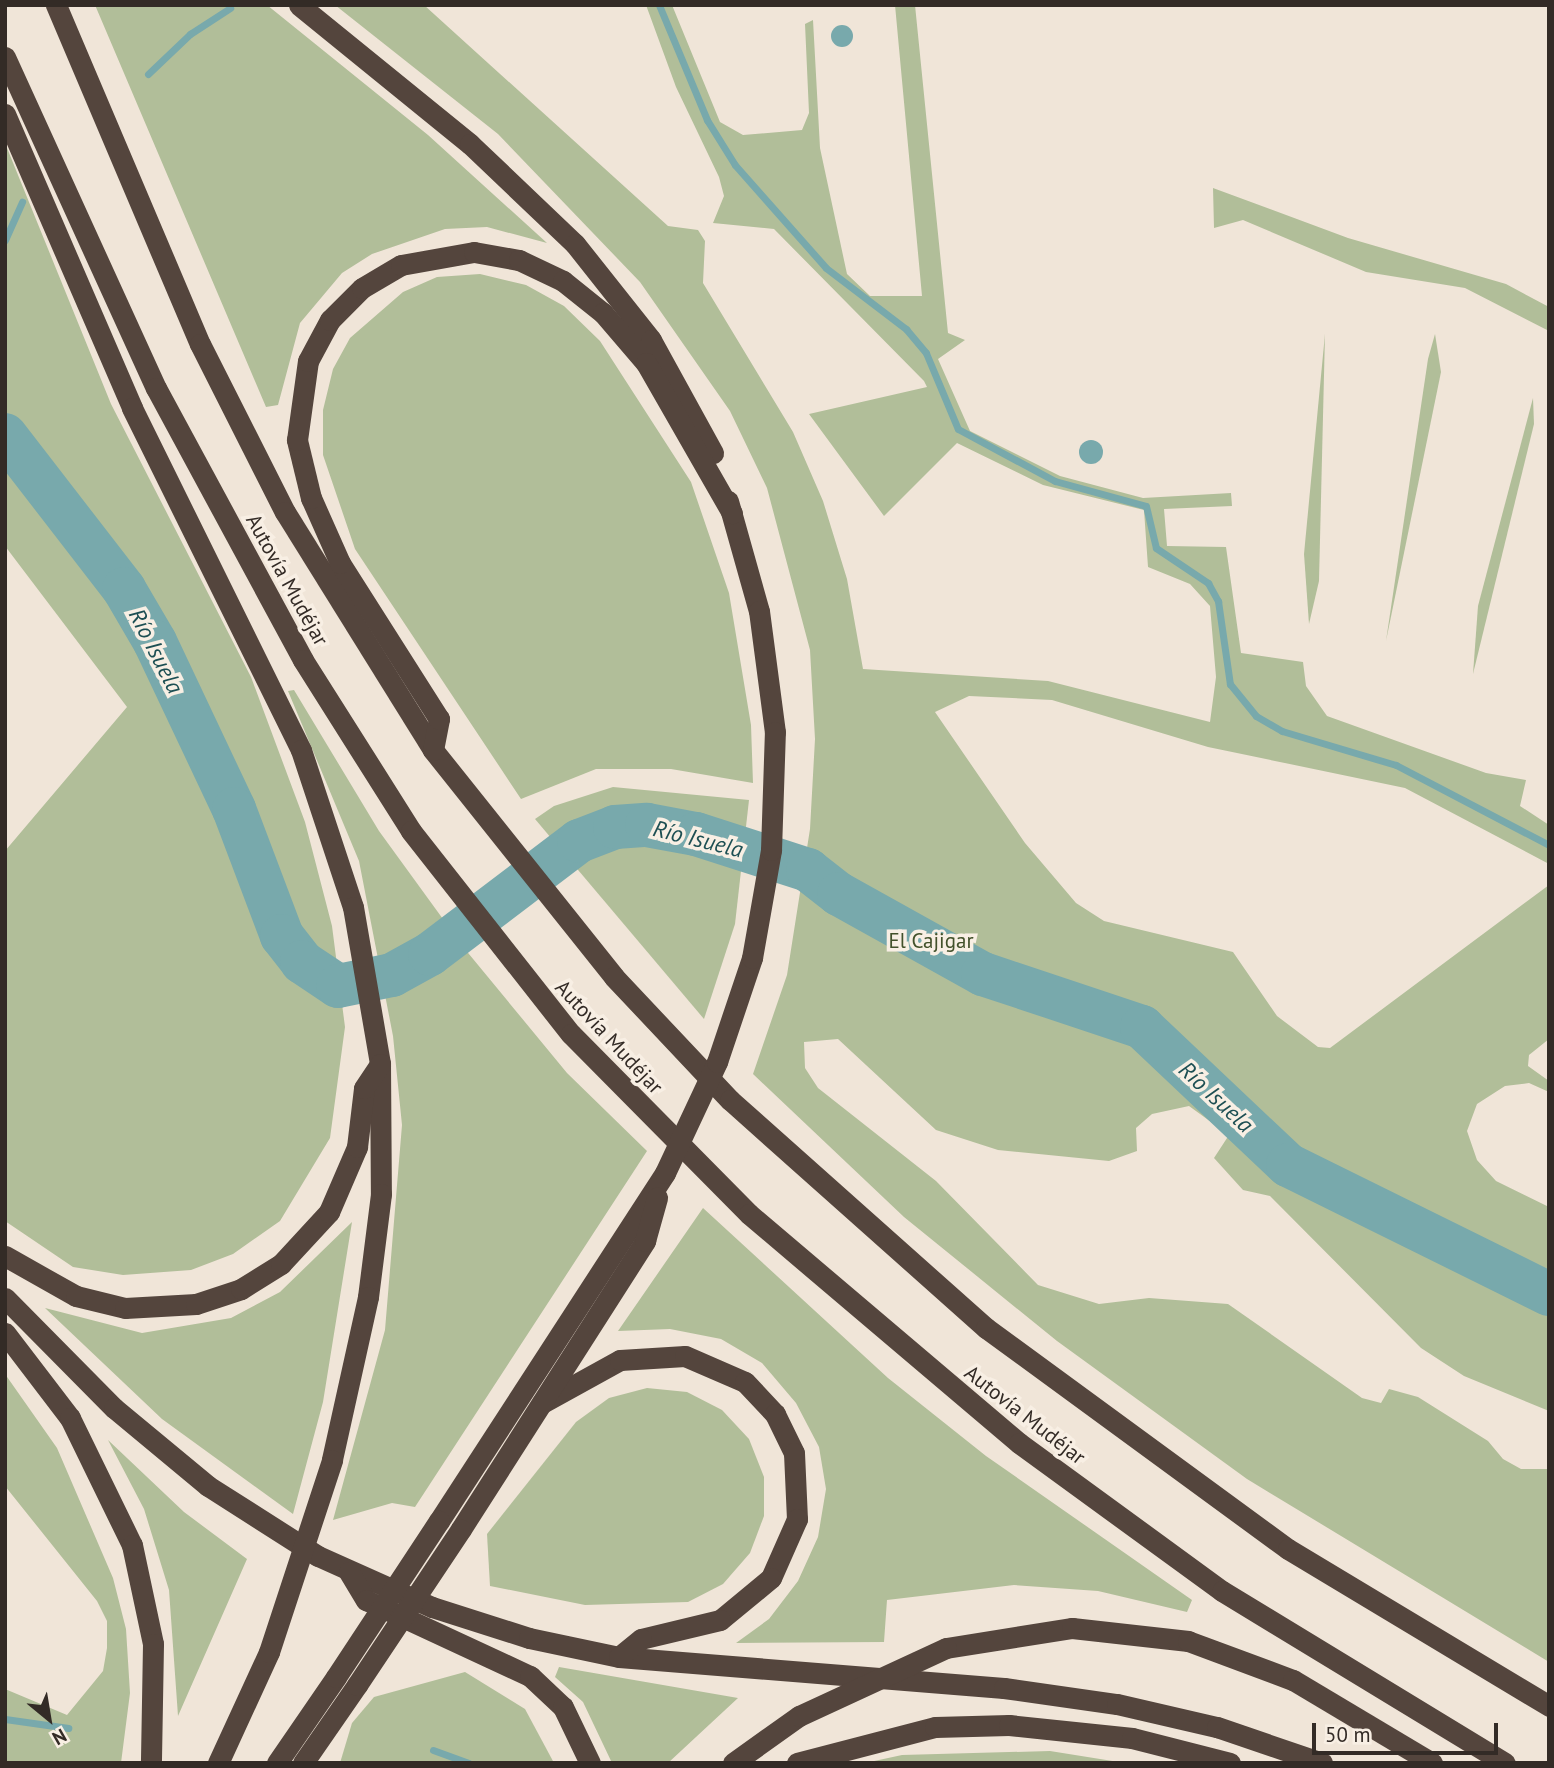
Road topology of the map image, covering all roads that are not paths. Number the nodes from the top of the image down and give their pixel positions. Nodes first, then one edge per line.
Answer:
1 (57, 5) edge
2 (299, 5) edge
3 (5, 57) edge
4 (5, 114) edge
5 (732, 513) junction
6 (433, 750) junction
7 (380, 1065) junction
8 (664, 1173) junction
9 (5, 1256) edge
10 (5, 1298) edge
11 (5, 1333) edge
12 (542, 1403) junction
13 (349, 1572) junction
14 (619, 1657) junction
15 (1549, 1706) edge
16 (324, 1731) junction
17 (152, 1763) edge
18 (218, 1763) edge
19 (277, 1763) edge
20 (303, 1763) edge
21 (318, 1763) edge
22 (590, 1763) edge
23 (733, 1763) edge
24 (797, 1763) edge
25 (1230, 1763) edge
26 (1322, 1763) edge
27 (1432, 1763) edge
28 (1505, 1763) edge

1 - 6 highway, Autovía Mudéjar
2 - 5 highway
3 - 28 highway, Autovía Mudéjar
4 - 7 highway
5 - 6 highway
5 - 8 highway, bridge
6 - 15 highway, Autovía Mudéjar
7 - 9 highway
7 - 18 highway, bridge
8 - 12 highway
8 - 19 highway, bridge
10 - 13 highway
11 - 17 highway
12 - 14 highway
12 - 16 highway, bridge
13 - 14 highway
13 - 22 highway
14 - 26 highway
16 - 20 highway
16 - 21 highway
23 - 27 highway, bridge
24 - 25 highway

